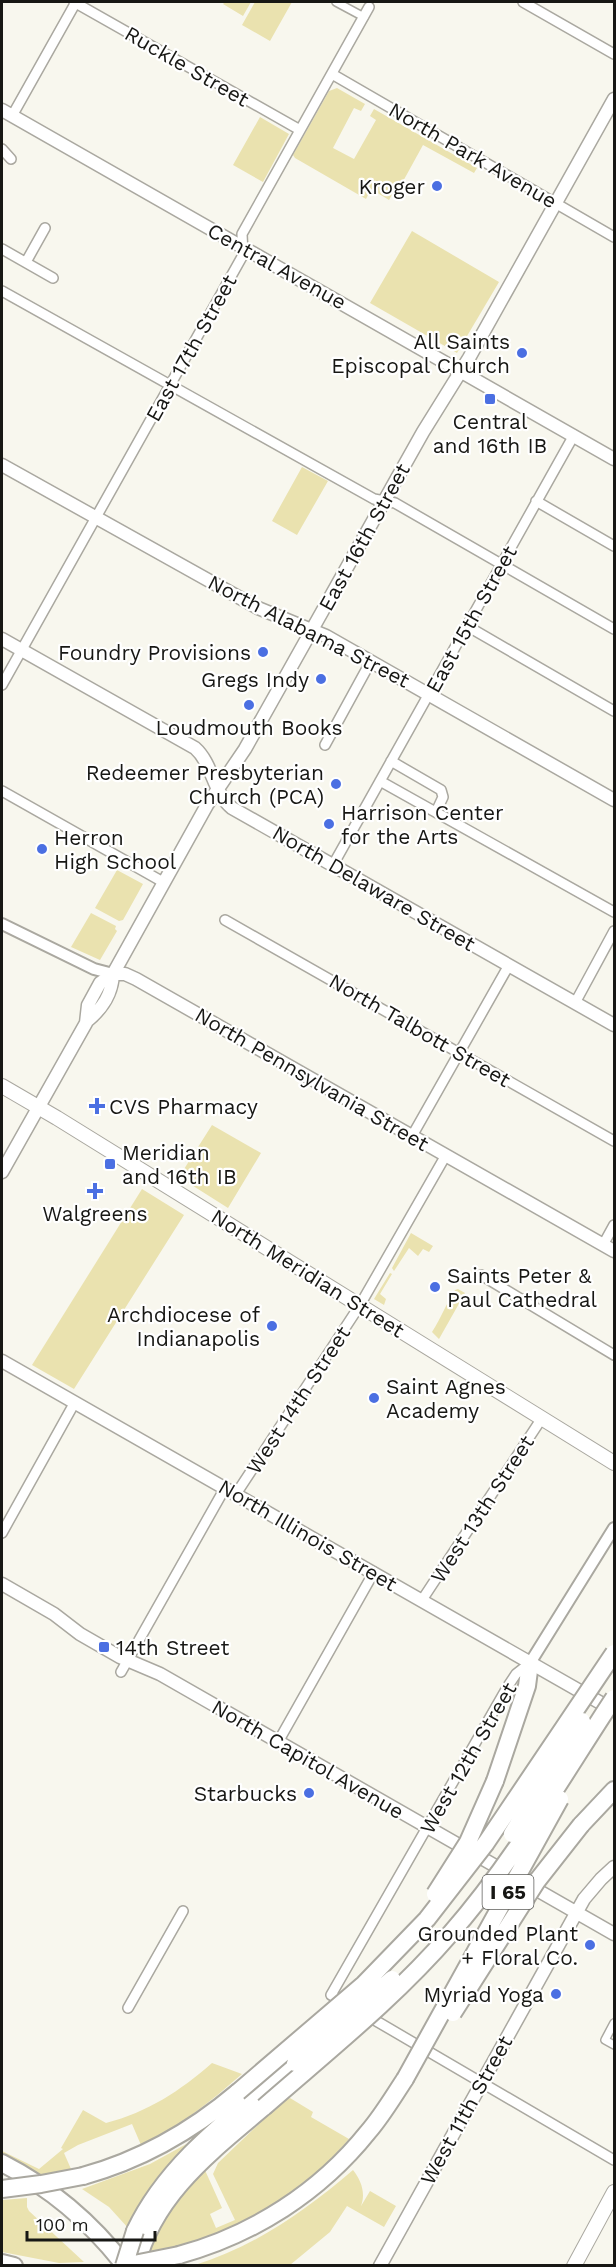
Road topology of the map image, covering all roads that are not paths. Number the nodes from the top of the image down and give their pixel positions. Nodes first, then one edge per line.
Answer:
1 (76, 2) edge
2 (336, 2) edge
3 (524, 2) edge
4 (369, 7) dead end
5 (364, 17) junction
6 (615, 54) edge
7 (332, 74) junction
8 (615, 99) edge
9 (7, 113) edge
10 (300, 130) junction
11 (2, 149) edge
12 (12, 159) dead end
13 (556, 204) junction
14 (45, 228) dead end
15 (615, 237) edge
16 (242, 246) junction
17 (2, 249) edge
18 (26, 262) junction
19 (53, 278) dead end
20 (2, 291) edge
21 (462, 371) junction
22 (170, 385) junction
23 (574, 435) junction
24 (615, 459) edge
25 (2, 465) edge
26 (384, 501) junction
27 (536, 501) junction
28 (96, 517) junction
29 (615, 546) edge
30 (502, 564) junction
31 (467, 626) junction
32 (615, 629) edge
33 (312, 630) junction
34 (2, 639) edge
35 (21, 650) junction
36 (371, 661) junction
37 (2, 685) edge
38 (429, 694) junction
39 (615, 711) edge
40 (325, 745) dead end
41 (391, 761) junction
42 (380, 781) junction
43 (219, 789) junction
44 (2, 791) edge
45 (615, 800) edge
46 (436, 812) junction
47 (333, 865) junction
48 (163, 882) junction
49 (615, 912) edge
50 (225, 920) dead end
51 (2, 924) edge
52 (615, 931) edge
53 (509, 965) junction
54 (113, 974) junction
55 (575, 1002) junction
56 (615, 1025) edge
57 (459, 1053) junction
58 (2, 1086) edge
59 (38, 1107) junction
60 (412, 1136) junction
61 (615, 1141) edge
62 (446, 1155) junction
63 (2, 1172) edge
64 (615, 1225) edge
65 (609, 1248) edge
66 (481, 1275) dead end
67 (360, 1305) junction
68 (615, 1355) edge
69 (2, 1361) edge
70 (75, 1402) junction
71 (542, 1418) junction
72 (615, 1462) edge
73 (231, 1491) junction
74 (615, 1528) edge
75 (2, 1533) edge
76 (374, 1572) junction
77 (2, 1584) edge
78 (422, 1600) junction
79 (615, 1653) edge
80 (128, 1660) junction
81 (615, 1662) edge
82 (530, 1663) junction
83 (121, 1672) dead end
84 (615, 1698) edge
85 (615, 1709) edge
86 (278, 1742) junction
87 (615, 1790) edge
88 (427, 1827) junction
89 (615, 1867) edge
90 (183, 1911) dead end
91 (577, 1912) junction
92 (615, 1934) edge
93 (386, 1963) junction
94 (128, 2008) dead end
95 (615, 2023) edge
96 (615, 2045) edge
97 (405, 2079) junction
98 (481, 2083) junction
99 (251, 2100) junction
100 (615, 2160) edge
101 (2, 2163) edge
102 (2, 2189) edge
103 (615, 2192) edge
104 (140, 2236) junction
105 (2, 2263) edge
106 (15, 2265) edge
107 (124, 2265) edge
108 (136, 2265) edge
109 (380, 2265) edge
110 (574, 2265) edge

1 - 9 street
1 - 10 street, Ruckle Street
2 - 5 street
3 - 6 street
4 - 5 street, East 17th Street
5 - 7 street, East 17th Street
7 - 10 street, East 17th Street
7 - 13 street, North Park Avenue
8 - 13 main road, East 16th Street
9 - 16 main road, Central Avenue
10 - 16 street, East 17th Street
11 - 12 street
13 - 15 street, North Park Avenue
13 - 21 main road, East 16th Street
14 - 18 street
16 - 21 main road, Central Avenue
16 - 22 street, East 17th Street
17 - 18 street
18 - 19 street
20 - 22 street
21 - 23 main road, Central Avenue
21 - 26 main road, East 16th Street
22 - 26 street
22 - 28 street, East 17th Street
23 - 24 main road, Central Avenue
23 - 27 street, East 15th Street
25 - 28 main road, North Alabama Street
26 - 30 street
26 - 33 main road, East 16th Street
27 - 29 street
27 - 30 street, East 15th Street
28 - 33 main road, North Alabama Street
28 - 35 street, East 17th Street
30 - 31 street, East 15th Street
30 - 32 street
31 - 38 street, East 15th Street
31 - 39 street
33 - 36 main road, North Alabama Street
33 - 43 main road, East 16th Street
34 - 35 main road, North Delaware Street
35 - 37 street, East 17th Street
35 - 43 main road, North Delaware Street
36 - 38 main road, North Alabama Street
36 - 40 street
38 - 41 street, East 15th Street
38 - 45 main road, North Alabama Street
41 - 42 street, East 15th Street
41 - 46 street
42 - 46 street
42 - 47 street, East 15th Street
43 - 47 main road, North Delaware Street
43 - 48 main road, East 16th Street
44 - 48 street
46 - 49 street
47 - 53 main road, North Delaware Street
48 - 54 main road, East 16th Street
50 - 57 street, North Talbott Street
51 - 54 street, North Pennsylvania Street
52 - 55 street
53 - 55 main road, North Delaware Street
53 - 57 street
54 - 59 main road, East 16th Street
54 - 60 main road, North Pennsylvania Street
55 - 56 main road, North Delaware Street
57 - 60 street
57 - 61 street, North Talbott Street
58 - 59 main road, North Meridian Street
59 - 63 main road, East 16th Street
59 - 67 main road, North Meridian Street
60 - 62 main road, North Pennsylvania Street
62 - 65 main road, North Pennsylvania Street
62 - 67 street, West 14th Street
64 - 65 street
66 - 68 street
67 - 71 main road, North Meridian Street
67 - 73 street, West 14th Street
69 - 70 main road, North Illinois Street
70 - 73 main road, North Illinois Street
70 - 75 street
71 - 72 main road, North Meridian Street
71 - 78 street, West 13th Street
73 - 76 main road, North Illinois Street
73 - 80 street, West 14th Street
74 - 82 street, West 12th Street
76 - 78 main road, North Illinois Street
76 - 86 street
77 - 80 main road, North Capitol Avenue
78 - 82 main road, North Illinois Street
79 - 93 highway, I 65, bridge
80 - 83 street, West 14th Street
80 - 86 main road, North Capitol Avenue
81 - 99 highway, bridge
82 - 85 main road, North Illinois Street
82 - 88 street, West 12th Street
82 - 93 highway, bridge
84 - 99 highway, bridge
85 - 97 highway, I 65, bridge
86 - 88 main road, North Capitol Avenue
87 - 97 highway, bridge
88 - 91 main road, North Capitol Avenue
88 - 98 street, West 12th Street
89 - 91 main road, West 11th Street
90 - 94 street
91 - 92 main road, North Capitol Avenue
91 - 98 main road, West 11th Street
93 - 99 highway, I 65, bridge
95 - 96 street
97 - 107 highway, I 65, bridge
98 - 100 street
98 - 109 main road, West 11th Street
99 - 102 highway, I 65, bridge
99 - 104 highway
101 - 107 highway
103 - 110 main road
104 - 107 highway, bridge
104 - 108 highway
105 - 106 highway

